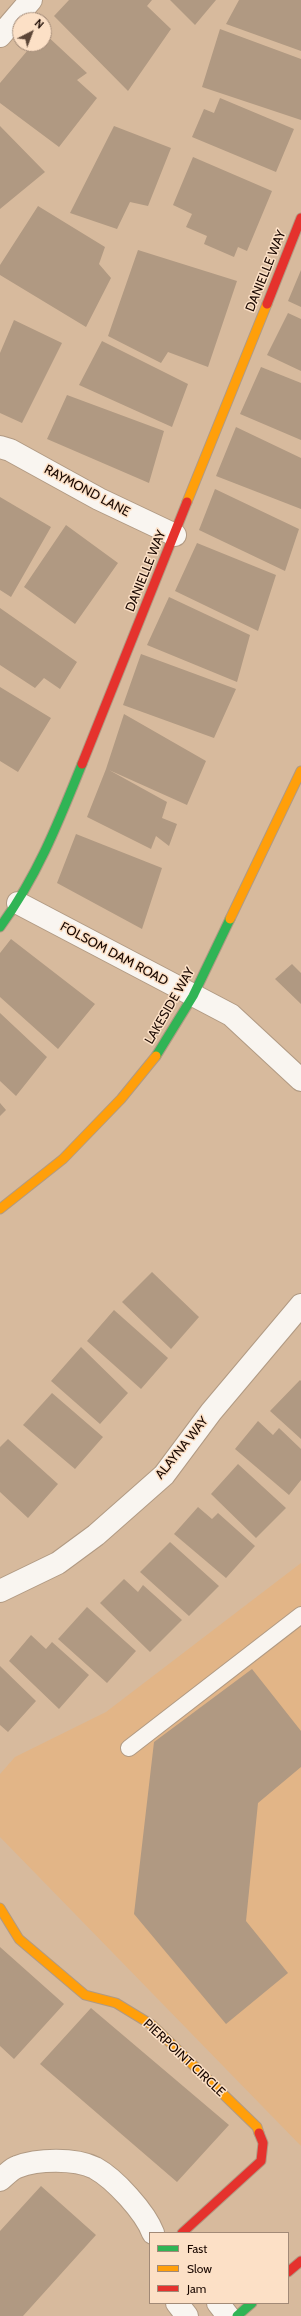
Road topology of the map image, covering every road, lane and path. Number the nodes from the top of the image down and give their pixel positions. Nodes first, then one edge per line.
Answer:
1 (31, 0) edge
2 (0, 36) edge
3 (301, 218) edge
4 (0, 447) edge
5 (174, 535) junction
6 (301, 771) edge
7 (18, 902) junction
8 (0, 927) edge
9 (193, 996) junction
10 (301, 1080) edge
11 (0, 1209) edge
12 (301, 1305) edge
13 (0, 1591) edge
14 (301, 1615) edge
15 (129, 1748) dead end
16 (0, 1908) edge
17 (0, 2180) edge
18 (153, 2232) edge
19 (183, 2232) edge
20 (301, 2261) edge
21 (289, 2271) edge
22 (178, 2304) edge
23 (219, 2304) edge
24 (251, 2304) edge
25 (187, 2316) edge
26 (228, 2316) edge
27 (237, 2316) edge

1 - 2 street
3 - 5 street, DANIELLE WAY
4 - 5 street, RAYMOND LANE
5 - 7 street, DANIELLE WAY
6 - 9 street, LAKESIDE WAY
7 - 8 street, DANIELLE WAY
7 - 9 street, FOLSOM DAM ROAD
9 - 10 street, FOLSOM DAM ROAD
9 - 11 street, LAKESIDE WAY
12 - 13 street, ALAYNA WAY
14 - 15 lane
16 - 19 street, PIERPOINT CIRCLE
17 - 18 street
20 - 21 street
22 - 25 street
23 - 26 street
24 - 27 street

